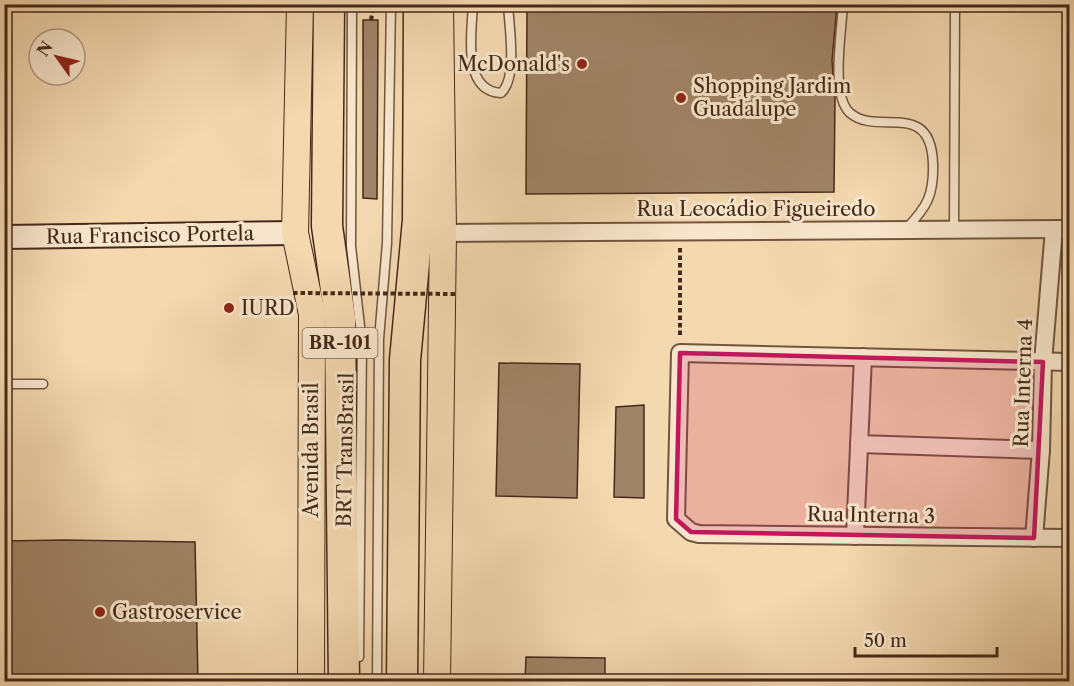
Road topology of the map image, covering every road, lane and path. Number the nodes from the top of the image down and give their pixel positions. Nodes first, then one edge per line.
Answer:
1 (300, 4) edge
2 (329, 4) edge
3 (352, 4) edge
4 (374, 4) edge
5 (391, 4) edge
6 (419, 4) edge
7 (440, 4) edge
8 (473, 4) edge
9 (508, 4) edge
10 (843, 4) edge
11 (955, 4) edge
12 (371, 20) dead end
13 (679, 229) junction
14 (906, 229) junction
15 (1062, 229) edge
16 (954, 230) junction
17 (295, 233) junction
18 (443, 233) junction
19 (4, 237) edge
20 (293, 293) dead end
21 (458, 294) dead end
22 (681, 353) junction
23 (862, 357) junction
24 (1042, 362) junction
25 (1070, 362) edge
26 (4, 384) edge
27 (43, 384) dead end
28 (859, 444) junction
29 (1041, 450) junction
30 (855, 536) junction
31 (1034, 538) junction
32 (1070, 538) edge
33 (351, 676) edge
34 (311, 681) edge
35 (376, 681) edge
36 (402, 681) edge
37 (437, 681) edge

1 - 17 main road, Avenida Brasil
2 - 33 highway, Avenida Brasil / BR-101
3 - 33 lane, BRT TransBrasil
4 - 12 path
5 - 35 lane, BRT TransBrasil
6 - 36 highway, BR-101
7 - 18 main road
8 - 9 lane
10 - 14 lane
11 - 16 lane
13 - 14 street, Rua Leocádio Figueiredo
13 - 18 street, Rua Leocádio Figueiredo
13 - 22 path
14 - 16 street, Rua Leocádio Figueiredo
15 - 16 street, Rua Leocádio Figueiredo
15 - 24 street, Rua Interna 4
17 - 19 street, Rua Francisco Portela
17 - 34 main road, Avenida Brasil
18 - 37 main road
20 - 21 path, bridge
22 - 23 street
22 - 30 street, Rua Interna 3
23 - 24 street
23 - 28 street
24 - 25 street
24 - 29 street, Rua Interna 4
26 - 27 lane
28 - 29 street
28 - 30 street
29 - 31 street, Rua Interna 4
30 - 31 street, Rua Interna 3
31 - 32 street, Rua Interna 3

